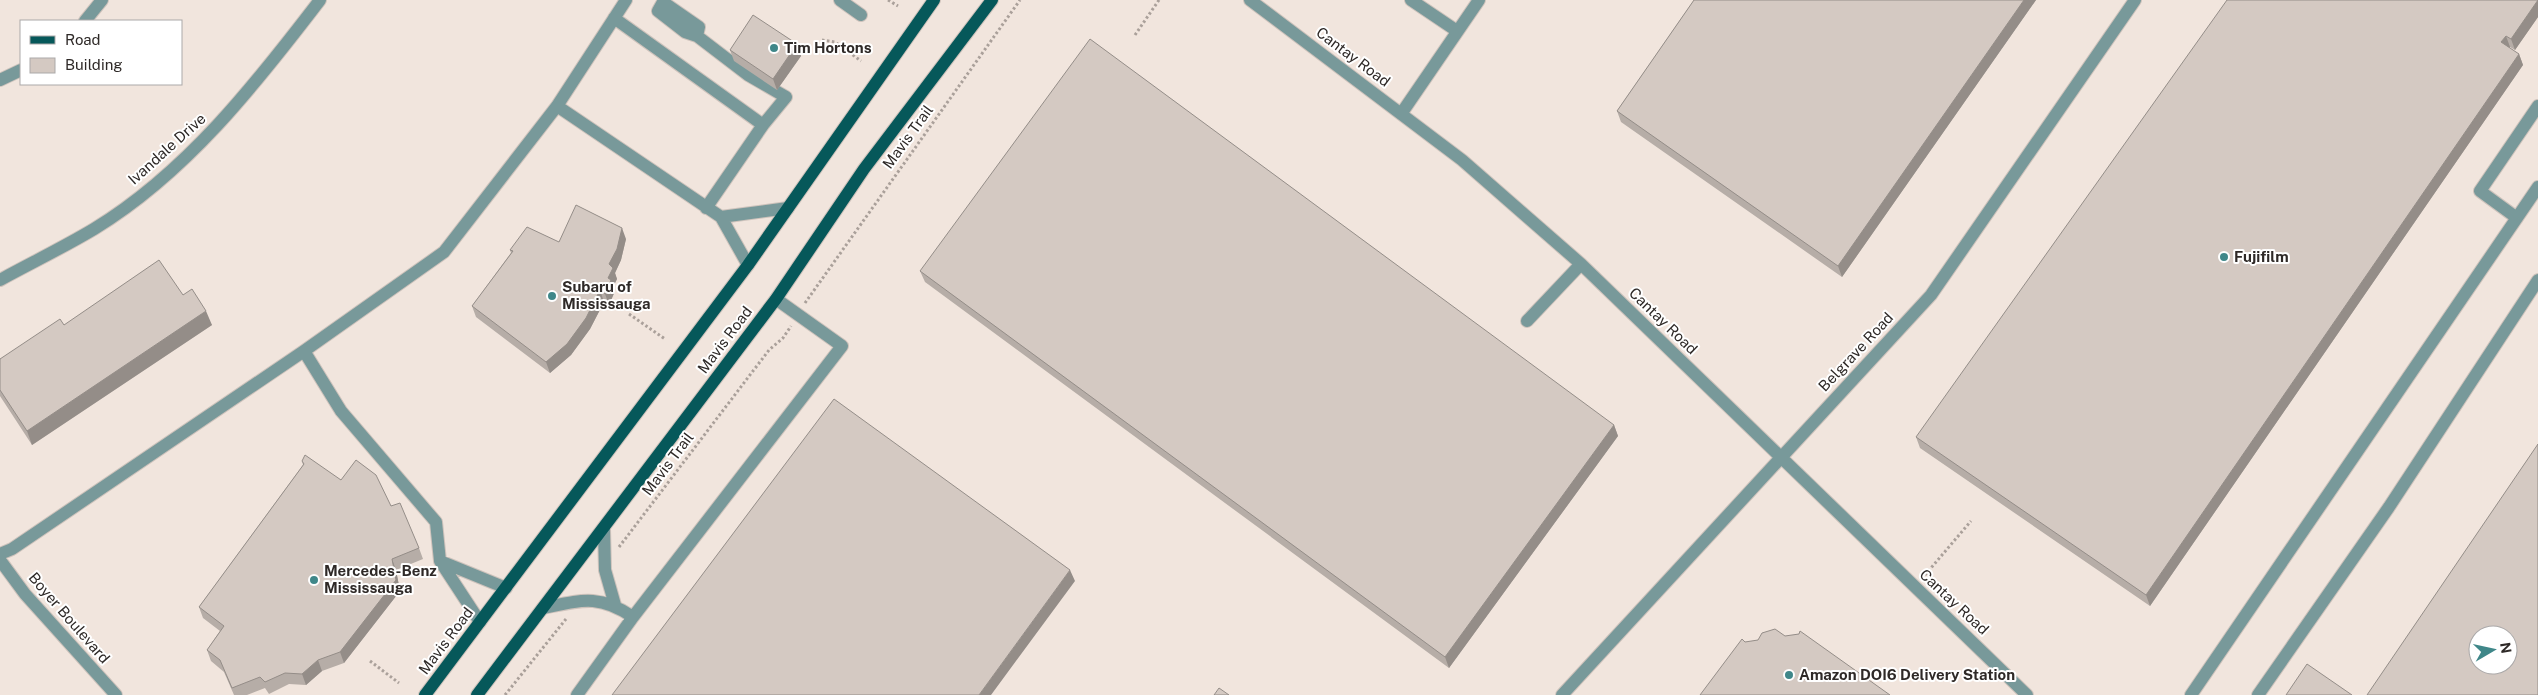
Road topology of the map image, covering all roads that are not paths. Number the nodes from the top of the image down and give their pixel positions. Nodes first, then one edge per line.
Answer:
1 (102, 0) edge
2 (320, 0) edge
3 (626, 0) edge
4 (840, 0) edge
5 (934, 0) edge
6 (992, 0) edge
7 (1250, 0) edge
8 (1411, 0) edge
9 (1479, 0) edge
10 (2134, 0) edge
11 (663, 1) edge
12 (860, 15) dead end
13 (614, 18) junction
14 (85, 20) edge
15 (1457, 32) junction
16 (20, 70) edge
17 (0, 80) edge
18 (557, 106) junction
19 (2538, 106) edge
20 (1401, 114) junction
21 (764, 125) junction
22 (2538, 187) edge
23 (706, 208) junction
24 (788, 208) junction
25 (721, 218) junction
26 (2517, 218) junction
27 (1581, 264) junction
28 (748, 265) junction
29 (0, 280) edge
30 (2538, 280) edge
31 (776, 300) junction
32 (1527, 321) dead end
33 (304, 351) junction
34 (1779, 457) junction
35 (604, 529) junction
36 (0, 554) edge
37 (0, 560) edge
38 (440, 561) junction
39 (506, 588) junction
40 (615, 605) junction
41 (543, 608) junction
42 (633, 617) junction
43 (480, 622) junction
44 (116, 695) edge
45 (425, 695) edge
46 (477, 695) edge
47 (577, 695) edge
48 (1562, 695) edge
49 (2027, 695) edge
50 (2191, 695) edge
51 (2258, 695) edge

1 - 14 street
2 - 29 street, Ivandale Drive
3 - 13 street
4 - 12 street
5 - 24 main road, Mavis Road
6 - 31 main road, Mavis Road
7 - 20 street, Cantay Road
8 - 15 street
9 - 15 street
10 - 34 street, Belgrave Road
11 - 21 street
13 - 18 street
13 - 21 street
15 - 20 street
16 - 17 street
18 - 23 street
18 - 33 street
19 - 26 street
20 - 27 street, Cantay Road
21 - 23 street
22 - 26 street
23 - 25 street
24 - 25 street
24 - 28 main road, Mavis Road
25 - 28 street
26 - 50 street
27 - 32 street
27 - 34 street, Cantay Road
28 - 39 main road, Mavis Road
30 - 51 street
31 - 35 main road, Mavis Road
31 - 42 street
33 - 36 street
33 - 38 street
34 - 48 street, Belgrave Road
34 - 49 street, Cantay Road
35 - 40 street
35 - 41 main road, Mavis Road
37 - 44 street, Boyer Boulevard
38 - 39 street
38 - 43 street
39 - 43 main road, Mavis Road
40 - 41 street
40 - 42 street
41 - 46 main road, Mavis Road
42 - 47 street
43 - 45 main road, Mavis Road

